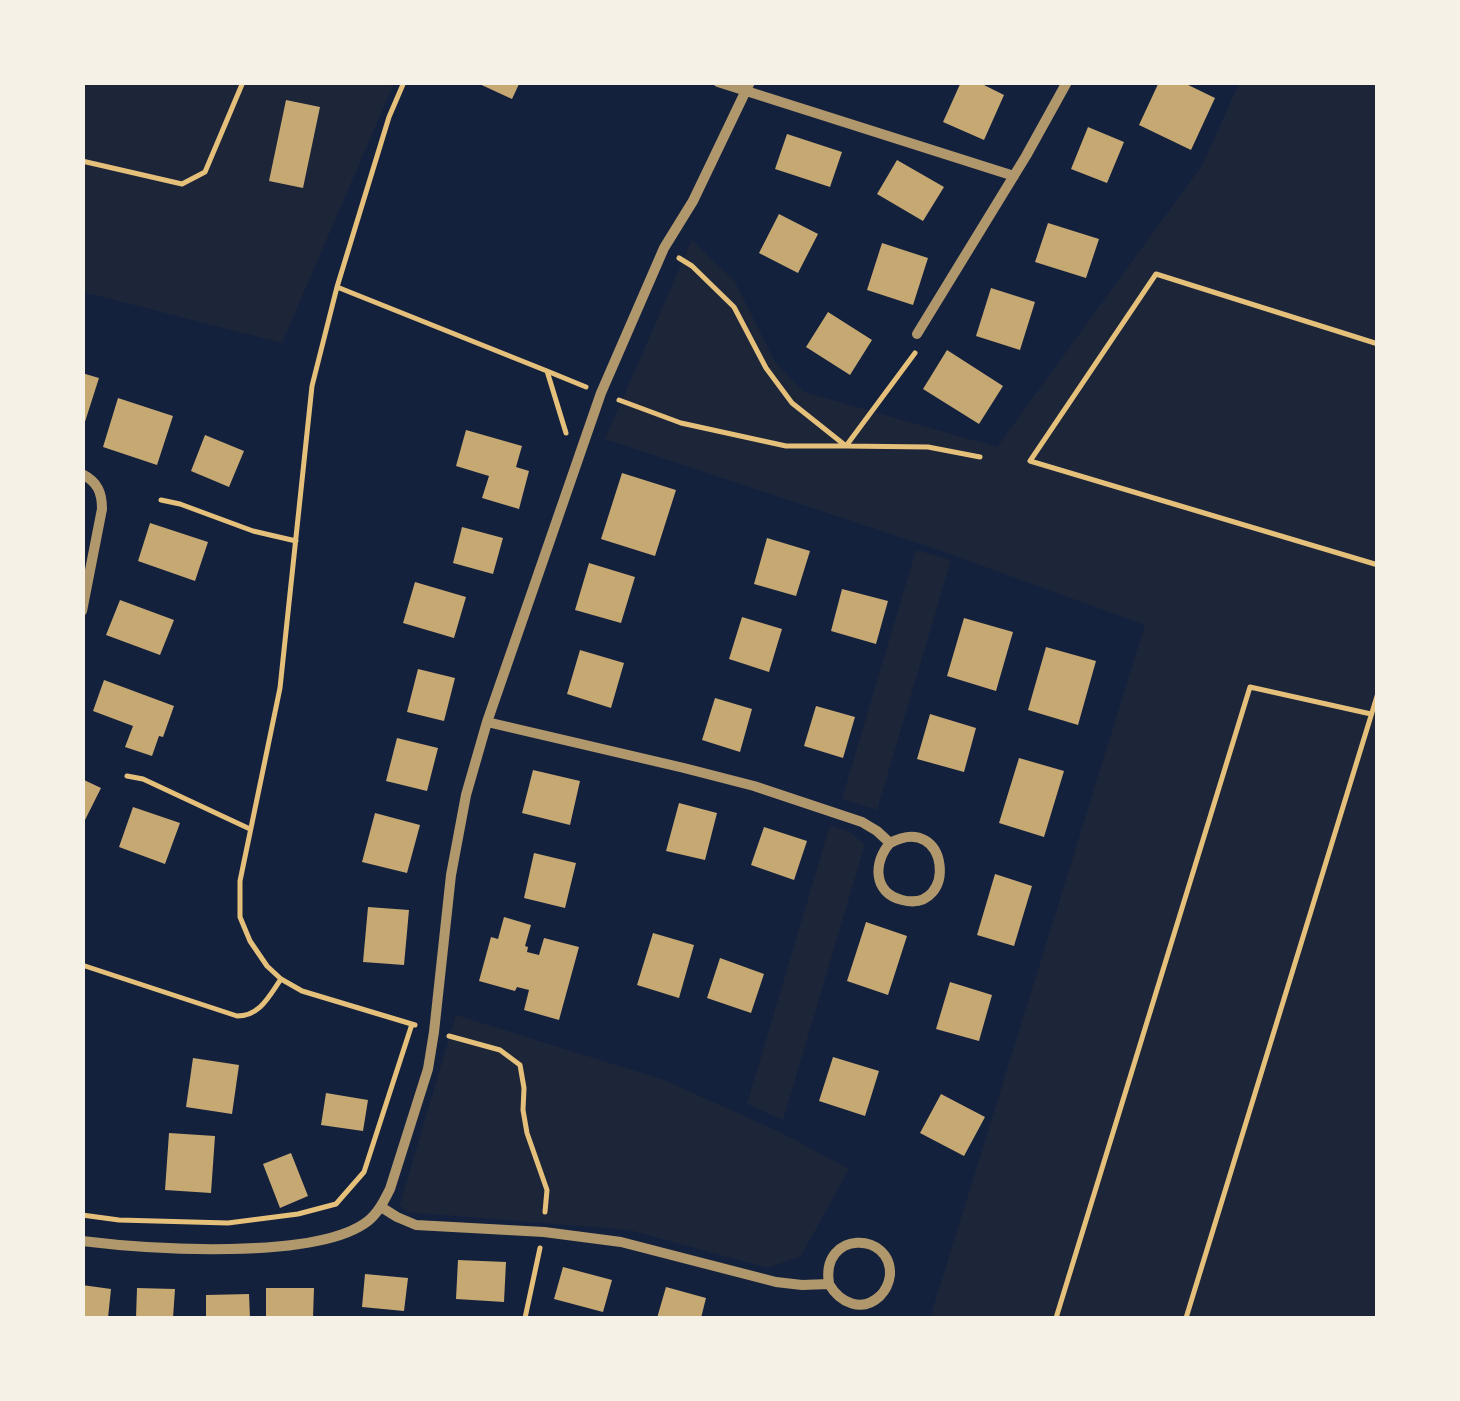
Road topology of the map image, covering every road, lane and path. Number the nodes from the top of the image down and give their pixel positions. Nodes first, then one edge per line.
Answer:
1 (243, 82) edge
2 (404, 82) edge
3 (718, 82) edge
4 (1067, 82) edge
5 (748, 87) edge
6 (82, 161) edge
7 (1014, 176) junction
8 (664, 248) junction
9 (337, 287) junction
10 (917, 334) joint
11 (1378, 344) edge
12 (547, 371) junction
13 (601, 393) junction
14 (846, 446) junction
15 (980, 456) dead end
16 (577, 468) junction
17 (82, 474) edge
18 (161, 500) dead end
19 (296, 541) junction
20 (1378, 565) edge
21 (82, 610) edge
22 (1378, 693) edge
23 (1370, 714) junction
24 (486, 722) junction
25 (127, 776) dead end
26 (250, 829) junction
27 (890, 843) junction
28 (82, 964) edge
29 (281, 978) junction
30 (412, 1024) junction
31 (434, 1032) junction
32 (381, 1207) junction
33 (82, 1215) edge
34 (544, 1232) junction
35 (82, 1242) edge
36 (829, 1284) junction
37 (525, 1318) edge
38 (1056, 1318) edge
39 (1186, 1318) edge

1 - 6 path
2 - 9 path
3 - 5 street
4 - 7 street
5 - 7 street
5 - 8 street
7 - 10 street
8 - 13 street
8 - 14 path
9 - 12 path
9 - 19 path
10 - 14 path
11 - 20 path
12 - 13 path
12 - 16 path
13 - 14 path
13 - 16 street
14 - 15 path
16 - 24 street
17 - 21 street
18 - 19 path
19 - 26 path
22 - 23 path
23 - 38 path
23 - 39 path
24 - 27 street
24 - 31 street
25 - 26 path
26 - 29 path
27 - 27 street
28 - 29 path
29 - 30 path
30 - 31 path
30 - 33 path
31 - 32 street
31 - 34 path
32 - 34 street
32 - 35 street
34 - 36 street
34 - 37 path
36 - 36 street

